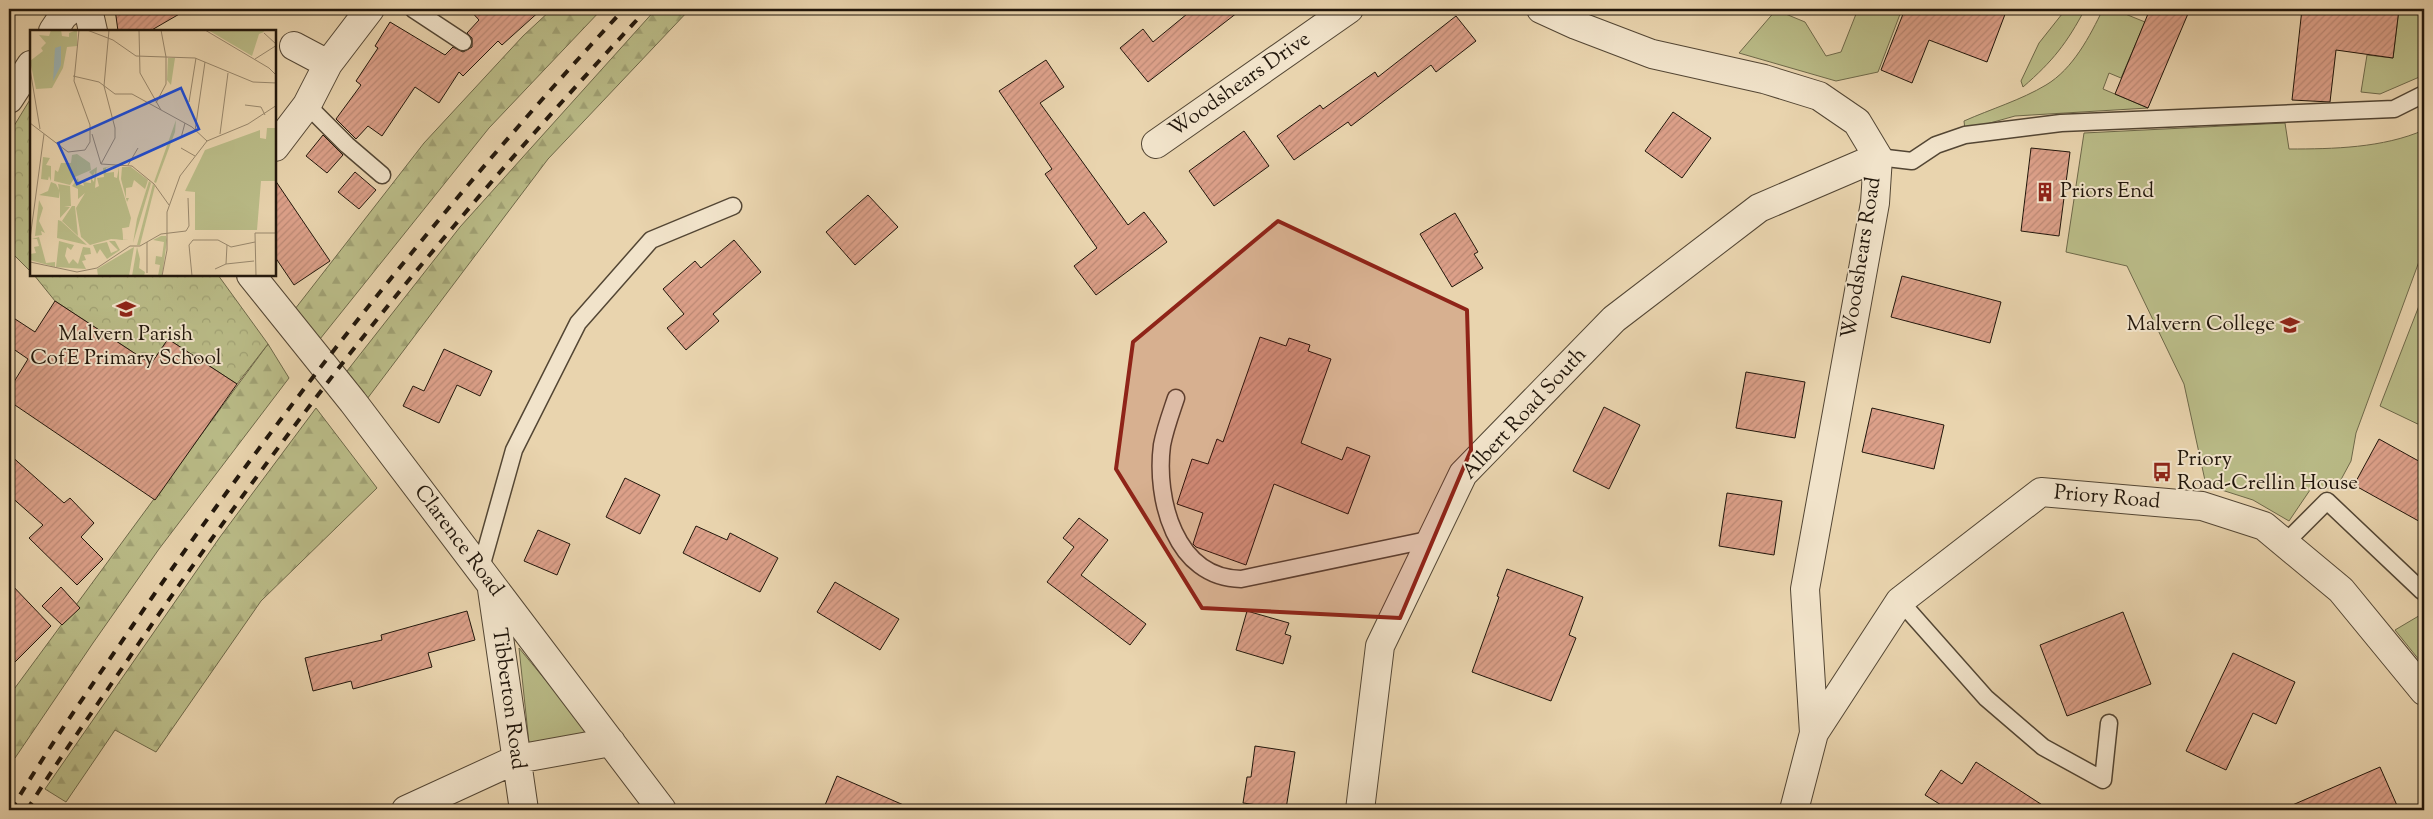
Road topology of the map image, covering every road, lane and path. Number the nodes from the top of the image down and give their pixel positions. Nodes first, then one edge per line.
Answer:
1 (71, 9) edge
2 (88, 9) edge
3 (370, 9) edge
4 (413, 9) edge
5 (1349, 9) edge
6 (1541, 9) edge
7 (54, 30) edge
8 (93, 30) edge
9 (464, 42) dead end
10 (294, 46) dead end
11 (328, 64) junction
12 (30, 67) edge
13 (2424, 94) edge
14 (9, 99) edge
15 (307, 106) junction
16 (1156, 144) dead end
17 (276, 147) edge
18 (1878, 156) junction
19 (382, 175) dead end
20 (734, 206) dead end
21 (252, 276) edge
22 (1176, 398) dead end
23 (1432, 539) junction
24 (2285, 543) junction
25 (486, 579) junction
26 (2422, 591) dead end
27 (1900, 601) junction
28 (2424, 691) edge
29 (2108, 723) dead end
30 (1814, 733) junction
31 (611, 742) junction
32 (517, 759) junction
33 (406, 810) edge
34 (524, 810) edge
35 (662, 810) edge
36 (1360, 810) edge
37 (1794, 810) edge

1 - 7 street
2 - 8 street
3 - 11 street
4 - 9 lane
5 - 16 street, Woodshears Drive
6 - 18 street, Woodshears Road
10 - 11 street
11 - 15 street
12 - 14 street
13 - 18 lane
15 - 17 street
15 - 19 lane
18 - 23 street, Albert Road South
18 - 30 street, Woodshears Road
20 - 25 lane
21 - 25 street, Clarence Road
22 - 23 lane
23 - 36 street, Albert Road South
24 - 26 lane
24 - 27 street, Priory Road
24 - 28 street, Priory Road
25 - 31 street, Clarence Road
25 - 32 street, Tibberton Road
27 - 29 lane
27 - 30 street, Priory Road
30 - 37 street, Priory Road
31 - 32 street
31 - 35 street, Clarence Road
32 - 33 street
32 - 34 street, Tibberton Road

